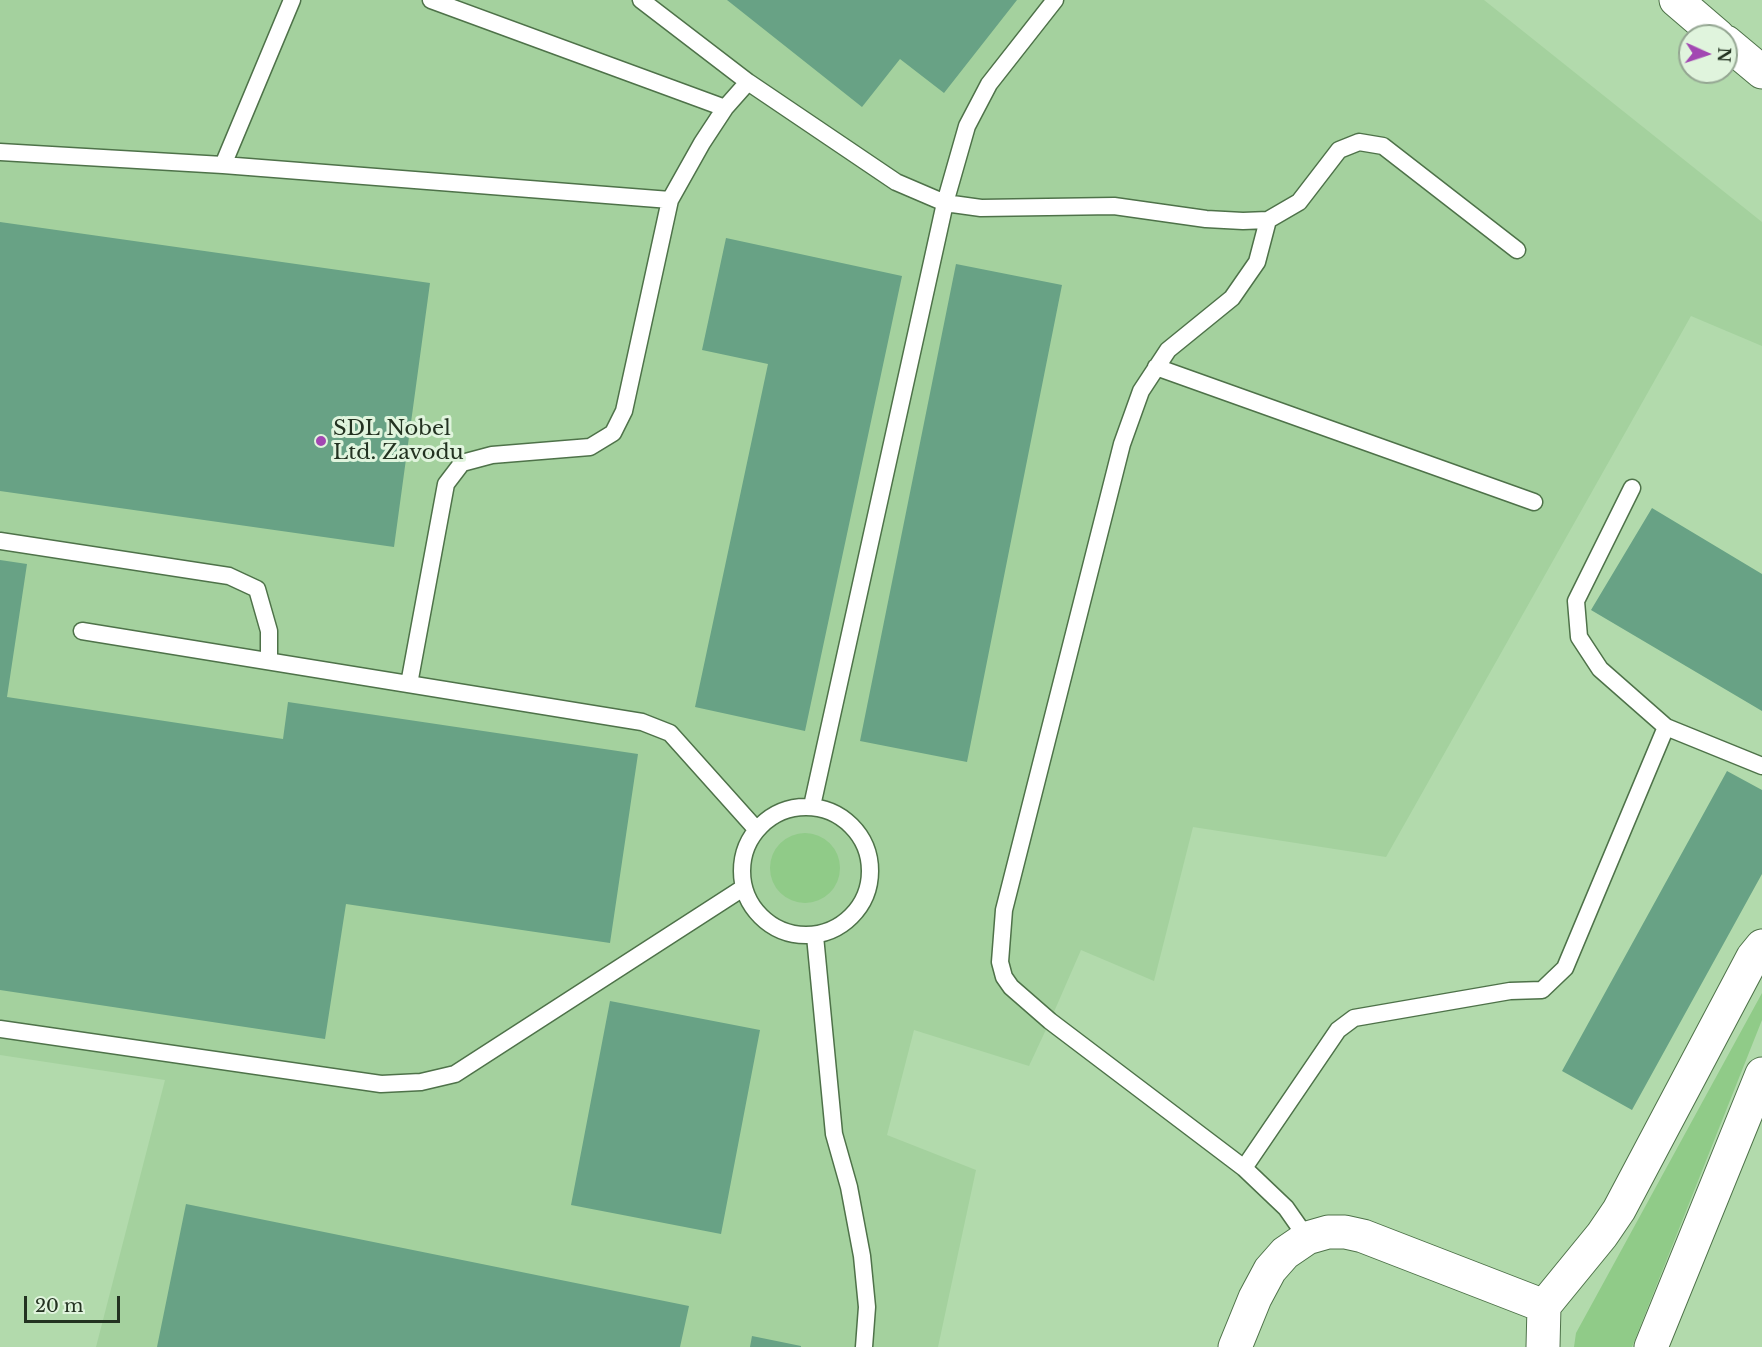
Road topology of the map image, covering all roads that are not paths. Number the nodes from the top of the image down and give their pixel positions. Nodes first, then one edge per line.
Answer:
1 (292, 0) edge
2 (431, 0) edge
3 (641, 0) edge
4 (1055, 0) edge
5 (1676, 0) edge
6 (1704, 24) edge
7 (1738, 52) edge
8 (1762, 72) edge
9 (748, 82) junction
10 (725, 108) junction
11 (0, 152) edge
12 (223, 165) junction
13 (670, 200) junction
14 (945, 203) junction
15 (1268, 220) junction
16 (1517, 250) dead end
17 (1156, 367) junction
18 (1632, 488) dead end
19 (1534, 502) dead end
20 (0, 541) edge
21 (82, 631) dead end
22 (269, 661) junction
23 (409, 684) junction
24 (1666, 727) junction
25 (1762, 766) edge
26 (812, 806) junction
27 (756, 829) junction
28 (743, 888) junction
29 (815, 936) junction
30 (1762, 946) edge
31 (0, 1029) edge
32 (1762, 1074) edge
33 (1244, 1168) junction
34 (1307, 1238) junction
35 (1544, 1306) junction
36 (864, 1347) edge
37 (1235, 1347) edge
38 (1543, 1347) edge
39 (1651, 1347) edge

1 - 12 lane
2 - 10 lane
3 - 9 lane
4 - 14 lane
5 - 6 street
7 - 8 street
9 - 10 lane
9 - 14 lane
10 - 13 lane
11 - 12 lane
12 - 13 lane
13 - 23 lane
14 - 15 lane
14 - 26 lane
15 - 16 lane
15 - 17 lane
17 - 19 lane
17 - 33 lane
18 - 24 lane
20 - 22 lane
21 - 22 lane
22 - 23 lane
23 - 27 lane
24 - 25 lane
24 - 33 lane
26 - 27 lane
26 - 29 lane
27 - 28 lane
28 - 29 lane
28 - 31 lane
29 - 36 lane
30 - 35 street
32 - 39 street
33 - 34 lane
34 - 35 street
34 - 37 street
35 - 38 street

